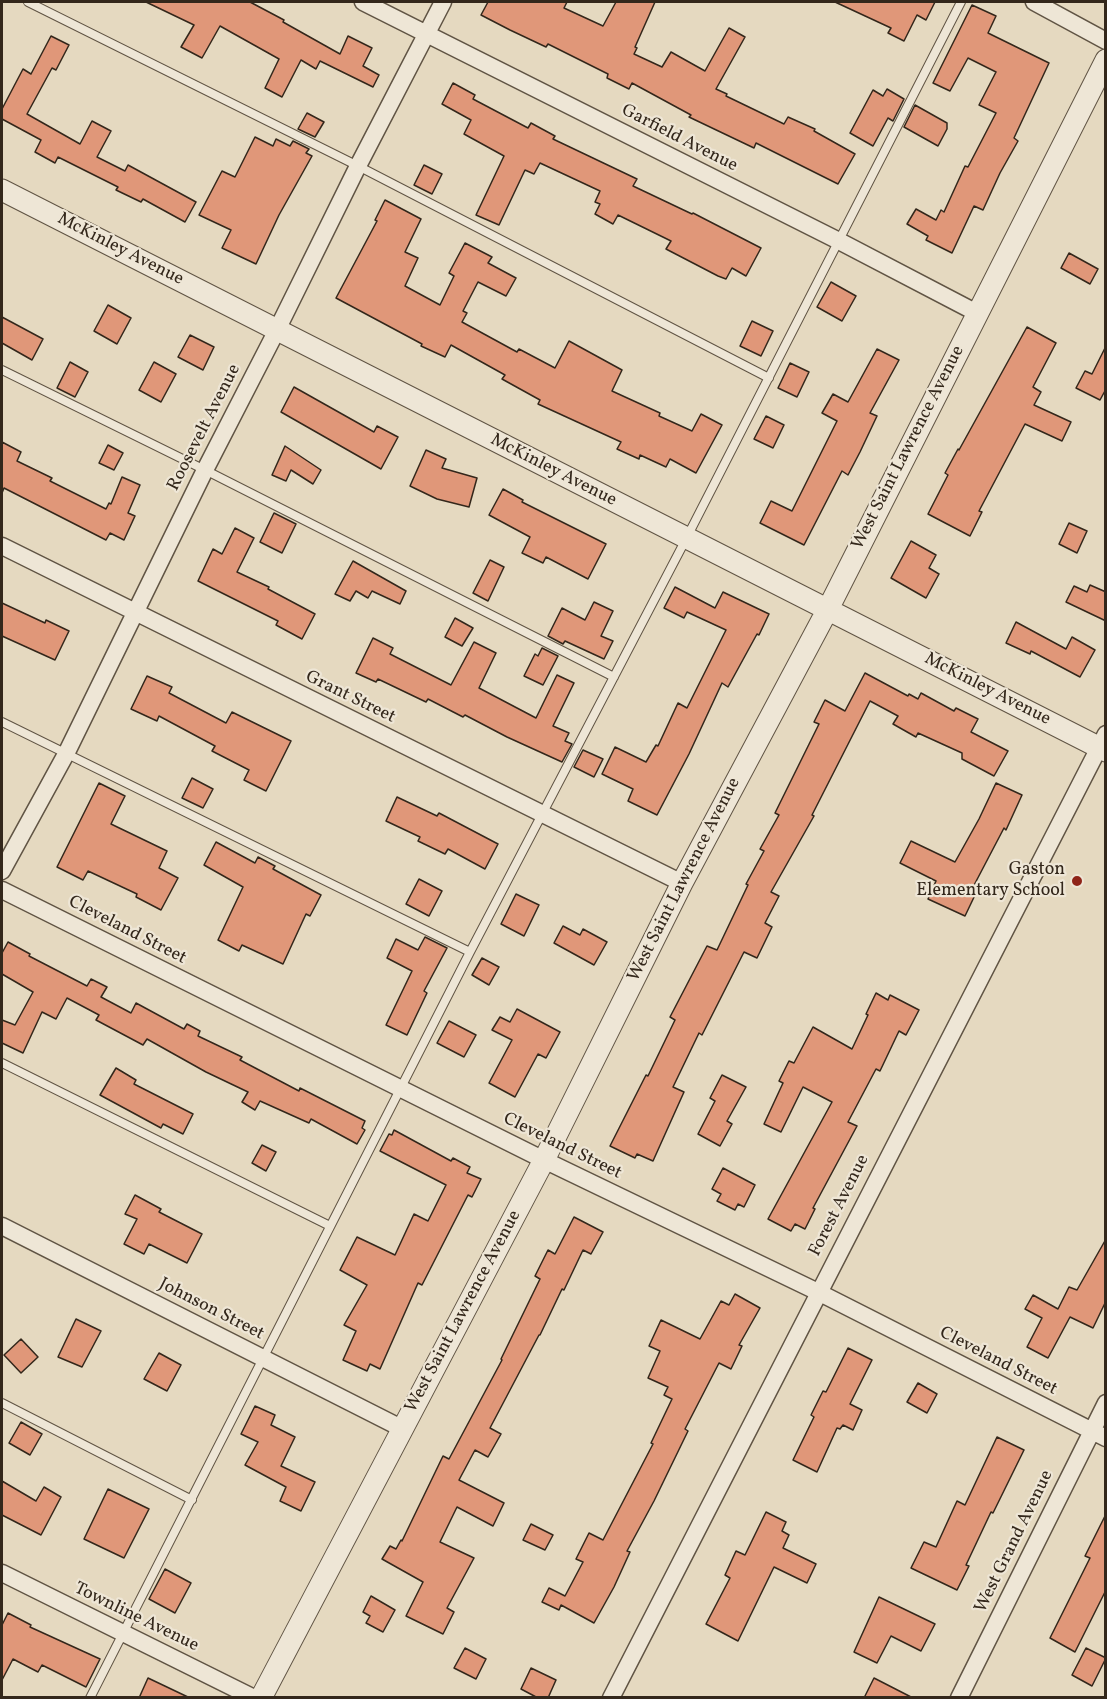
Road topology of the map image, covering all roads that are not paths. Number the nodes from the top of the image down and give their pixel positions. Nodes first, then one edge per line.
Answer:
1 (28, 2) edge
2 (363, 2) edge
3 (443, 2) edge
4 (961, 2) edge
5 (1034, 2) edge
6 (426, 34) junction
7 (1106, 41) edge
8 (1106, 60) edge
9 (358, 166) junction
10 (2, 190) edge
11 (839, 241) junction
12 (977, 313) junction
13 (277, 330) junction
14 (2, 370) edge
15 (769, 378) junction
16 (205, 470) junction
17 (686, 539) junction
18 (2, 546) edge
19 (828, 609) junction
20 (136, 614) junction
21 (614, 677) junction
22 (2, 722) edge
23 (1103, 744) edge
24 (66, 754) junction
25 (541, 815) junction
26 (2, 872) edge
27 (682, 884) junction
28 (2, 890) edge
29 (470, 952) junction
30 (2, 1063) edge
31 (401, 1089) junction
32 (544, 1160) junction
33 (2, 1226) edge
34 (330, 1226) junction
35 (818, 1292) junction
36 (264, 1359) junction
37 (2, 1403) edge
38 (1106, 1403) edge
39 (403, 1429) junction
40 (1098, 1435) edge
41 (192, 1500) junction
42 (2, 1573) edge
43 (123, 1634) junction
44 (90, 1698) edge
45 (254, 1698) edge
46 (261, 1698) edge
47 (611, 1698) edge
48 (959, 1698) edge

1 - 9 lane
2 - 6 street, Garfield Avenue
3 - 6 street, Roosevelt Avenue
4 - 11 lane
5 - 7 street
6 - 9 street, Roosevelt Avenue
6 - 11 street, Garfield Avenue
8 - 12 street, West Saint Lawrence Avenue
9 - 13 street, Roosevelt Avenue
9 - 15 lane
10 - 13 street, McKinley Avenue
11 - 12 street, Garfield Avenue
11 - 15 lane
12 - 19 street, West Saint Lawrence Avenue
13 - 16 street, Roosevelt Avenue
13 - 17 street, McKinley Avenue
14 - 16 lane
15 - 17 lane
16 - 20 street, Roosevelt Avenue
16 - 21 lane
17 - 19 street, McKinley Avenue
17 - 21 lane
18 - 20 street, Grant Street
19 - 23 street, McKinley Avenue
19 - 27 street, West Saint Lawrence Avenue
20 - 24 street, Roosevelt Avenue
20 - 25 street, Grant Street
21 - 25 lane
22 - 24 lane
23 - 35 street, Forest Avenue
24 - 26 street, Roosevelt Avenue
24 - 29 lane
25 - 27 street, Grant Street
25 - 29 lane
27 - 32 street, West Saint Lawrence Avenue
28 - 31 street, Cleveland Street
29 - 31 lane
30 - 34 lane
31 - 32 street, Cleveland Street
31 - 34 lane
32 - 35 street, Cleveland Street
32 - 39 street, West Saint Lawrence Avenue
33 - 36 street, Johnson Street
34 - 36 lane
35 - 40 street, Cleveland Street
35 - 47 street, Forest Avenue
36 - 39 street, Johnson Street
36 - 41 lane
37 - 41 lane
38 - 40 street, West Grand Avenue
39 - 46 street, West Saint Lawrence Avenue
40 - 48 street, West Grand Avenue
41 - 43 lane
42 - 43 street, Townline Avenue
43 - 44 lane
43 - 45 street, Townline Avenue

